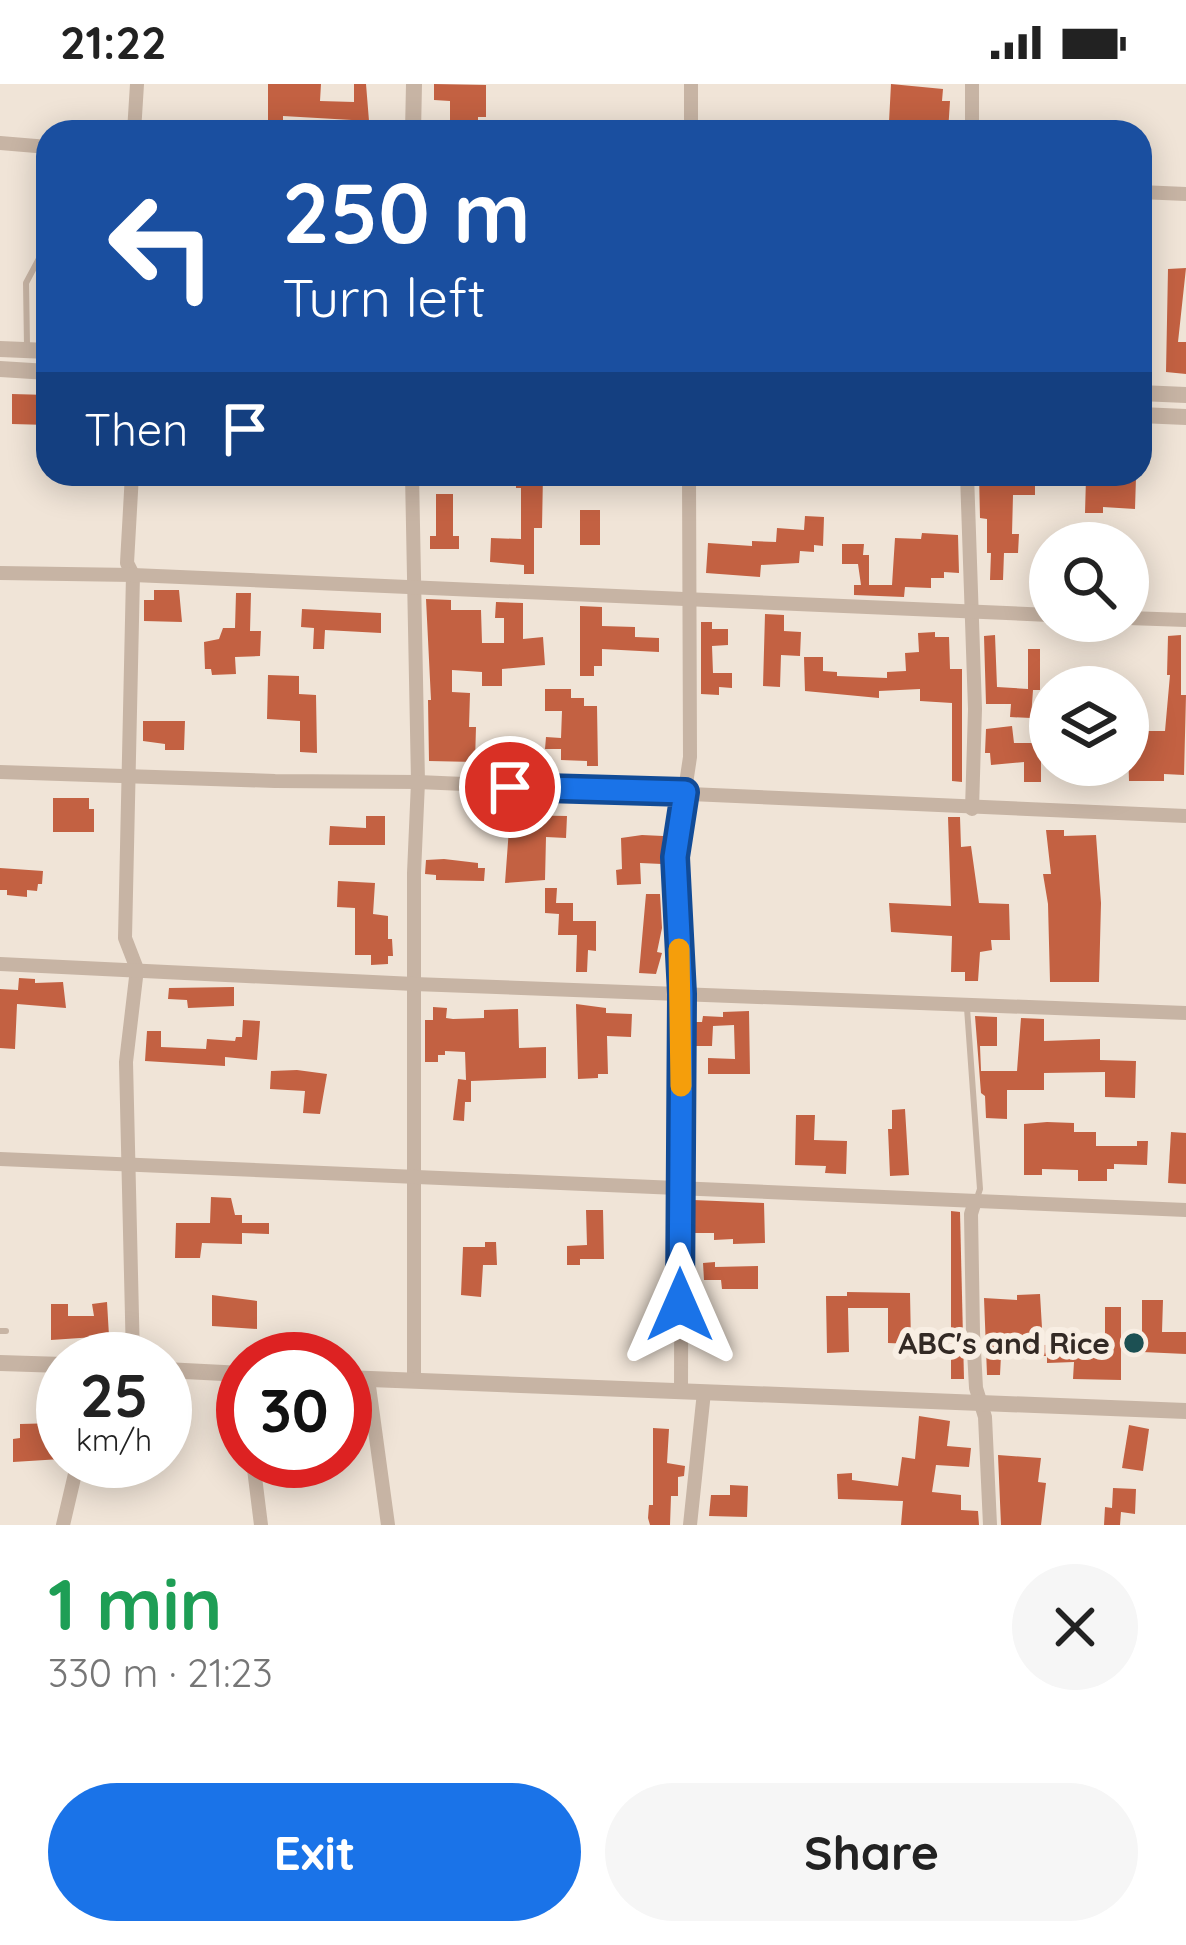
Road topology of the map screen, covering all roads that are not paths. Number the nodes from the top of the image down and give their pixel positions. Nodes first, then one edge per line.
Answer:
1 (137, 84) edge
2 (414, 84) edge
3 (691, 84) edge
4 (972, 84) edge
5 (135, 120) edge
6 (413, 120) edge
7 (691, 120) edge
8 (972, 120) edge
9 (0, 143) edge
10 (36, 145) edge
11 (1152, 193) edge
12 (1186, 194) edge
13 (36, 264) edge
14 (0, 349) edge
15 (27, 350) junction
16 (36, 350) edge
17 (0, 369) edge
18 (36, 371) edge
19 (1152, 394) edge
20 (1186, 395) edge
21 (1152, 416) edge
22 (1186, 417) edge
23 (131, 486) edge
24 (413, 486) edge
25 (689, 486) edge
26 (968, 486) edge
27 (0, 573) edge
28 (133, 575) junction
29 (417, 588) junction
30 (690, 599) junction
31 (972, 612) junction
32 (1029, 614) edge
33 (1149, 618) edge
34 (1186, 620) edge
35 (0, 772) edge
36 (132, 774) junction
37 (418, 782) junction
38 (685, 792) junction
39 (972, 809) junction
40 (1186, 816) edge
41 (0, 964) edge
42 (137, 969) junction
43 (414, 984) junction
44 (682, 994) junction
45 (967, 1004) junction
46 (1186, 1013) edge
47 (0, 1159) edge
48 (131, 1162) junction
49 (412, 1177) junction
50 (681, 1190) junction
51 (975, 1201) junction
52 (1186, 1210) edge
53 (133, 1332) edge
54 (0, 1363) edge
55 (36, 1365) edge
56 (372, 1379) edge
57 (414, 1381) junction
58 (681, 1390) junction
59 (704, 1392) junction
60 (983, 1405) junction
61 (372, 1408) edge
62 (1186, 1411) edge
63 (72, 1488) edge
64 (256, 1488) edge
65 (63, 1525) edge
66 (261, 1525) edge
67 (388, 1525) edge
68 (690, 1525) edge
69 (990, 1525) edge

1 - 5 street
2 - 6 street
3 - 7 street
4 - 8 street
9 - 10 street
11 - 12 street
13 - 15 lane
14 - 15 street
15 - 16 street
17 - 18 street
19 - 20 street
21 - 22 street
23 - 28 street
24 - 29 street
25 - 30 street
26 - 31 street
27 - 28 street
28 - 29 street
28 - 36 street
29 - 30 street
29 - 37 street
30 - 31 street
30 - 38 street
31 - 32 street
31 - 39 street
33 - 34 street
35 - 36 street
36 - 37 street
36 - 42 street
37 - 38 street
37 - 43 street
38 - 39 street
38 - 44 street
39 - 40 street
41 - 42 street
42 - 43 street
42 - 48 street
43 - 44 street
43 - 49 street
44 - 45 street
44 - 50 street
45 - 46 street
45 - 51 lane
47 - 48 street
48 - 49 street
48 - 53 street
49 - 50 street
49 - 57 street
50 - 51 street
50 - 58 street
51 - 52 street
51 - 60 street
54 - 55 street
56 - 57 street
57 - 58 street
58 - 59 street
59 - 60 street
59 - 68 street
60 - 62 street
60 - 69 street
61 - 67 street
63 - 65 street
64 - 66 street

